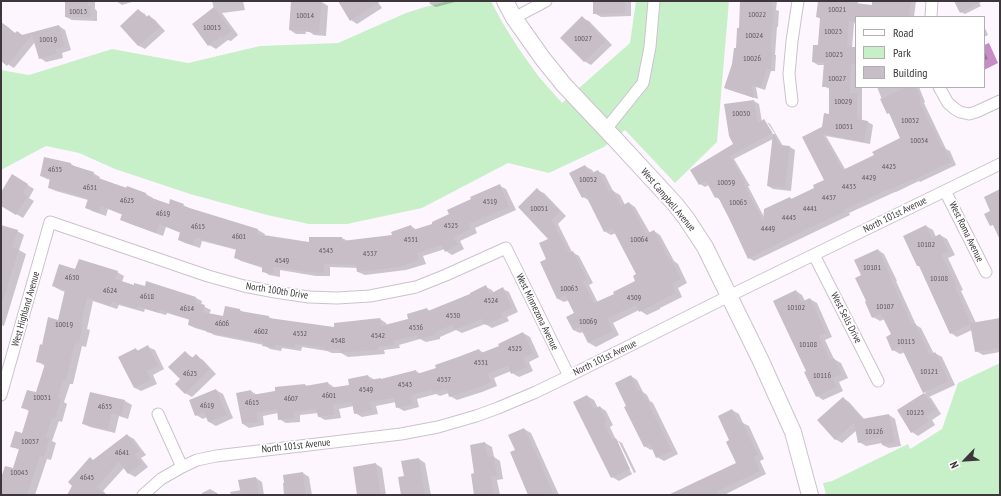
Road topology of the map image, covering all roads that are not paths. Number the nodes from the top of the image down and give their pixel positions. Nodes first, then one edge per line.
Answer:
1 (505, 1) edge
2 (546, 1) edge
3 (654, 1) edge
4 (798, 1) edge
5 (932, 1) edge
6 (931, 16) edge
7 (514, 18) junction
8 (940, 88) edge
9 (792, 101) dead end
10 (1000, 101) edge
11 (606, 129) junction
12 (1000, 164) edge
13 (945, 191) junction
14 (50, 222) joint
15 (506, 248) joint
16 (814, 255) junction
17 (986, 272) dead end
18 (729, 296) junction
19 (569, 376) junction
20 (878, 381) dead end
21 (1, 395) edge
22 (158, 414) dead end
23 (182, 467) junction
24 (143, 495) edge
25 (810, 495) edge

1 - 7 street, West Campbell Avenue
2 - 7 street
3 - 11 street
4 - 9 street
5 - 6 street
7 - 11 street, West Campbell Avenue
8 - 10 street
11 - 18 street, West Campbell Avenue
12 - 13 street, North 101st Avenue
13 - 16 street, North 101st Avenue
13 - 17 street, West Roma Avenue
14 - 15 street, North 100th Drive
14 - 21 street, West Highland Avenue
15 - 19 street, West Minnezona Avenue
16 - 18 street, North 101st Avenue
16 - 20 street, West Sells Drive
18 - 19 street, North 101st Avenue
18 - 25 street, West Campbell Avenue
19 - 23 street, North 101st Avenue
22 - 23 street
23 - 24 street, North 101st Avenue

